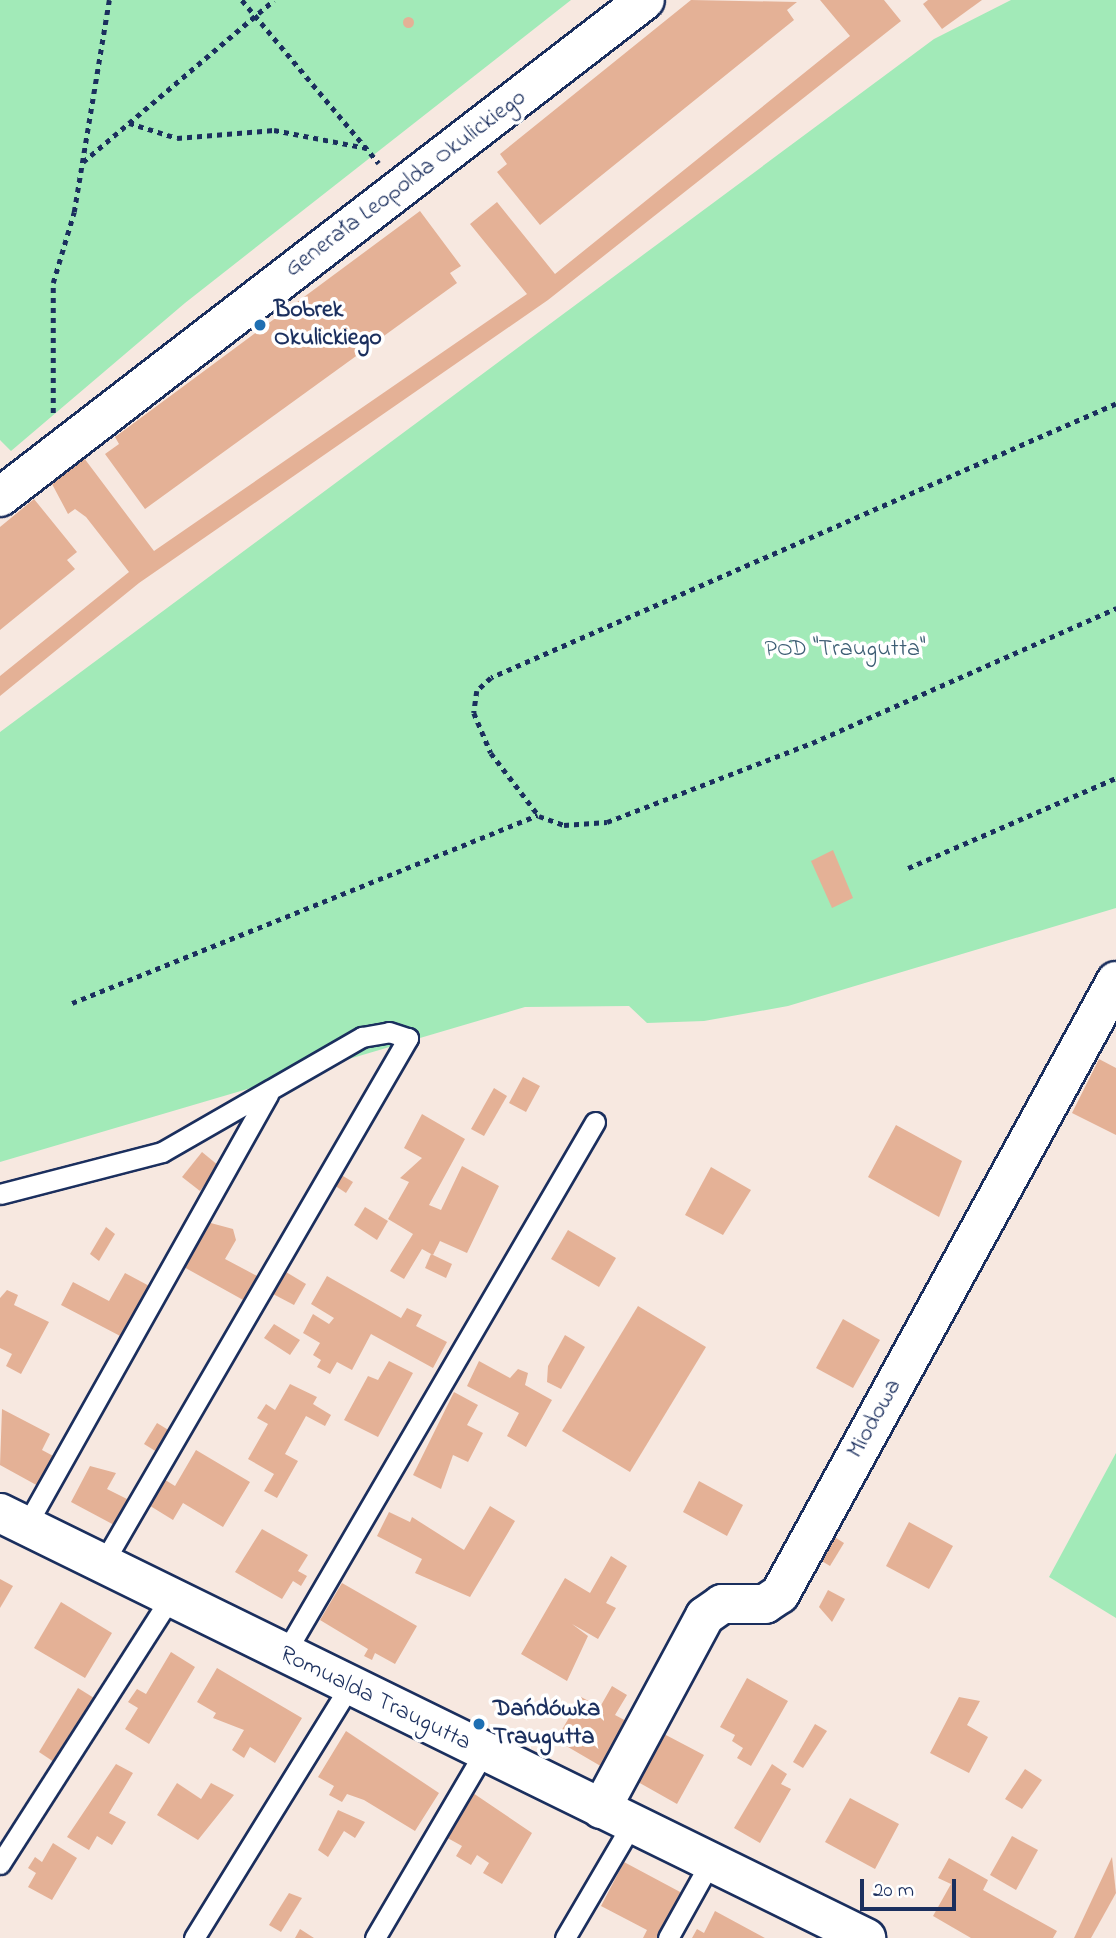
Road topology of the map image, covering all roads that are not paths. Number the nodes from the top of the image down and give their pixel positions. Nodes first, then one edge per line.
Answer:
1 (645, 0) edge
2 (0, 497) edge
3 (1116, 981) edge
4 (268, 1094) junction
5 (595, 1122) dead end
6 (0, 1194) edge
7 (13, 1520) edge
8 (102, 1565) junction
9 (170, 1598) junction
10 (284, 1655) junction
11 (349, 1687) junction
12 (484, 1752) junction
13 (617, 1816) junction
14 (711, 1861) junction
15 (0, 1864) edge
16 (194, 1938) edge
17 (375, 1938) edge
18 (565, 1938) edge
19 (668, 1938) edge
20 (866, 1938) edge

1 - 2 street, Generała Leopolda Okulickiego
3 - 13 street, Miodowa
4 - 6 lane
4 - 7 lane
4 - 8 lane
5 - 10 lane
7 - 8 street, Romualda Traugutta
8 - 9 street, Romualda Traugutta
9 - 10 street, Romualda Traugutta
9 - 15 lane
10 - 11 street, Romualda Traugutta
11 - 12 street, Romualda Traugutta
11 - 16 lane
12 - 13 street, Romualda Traugutta
12 - 17 lane
13 - 14 street, Romualda Traugutta
13 - 18 lane
14 - 19 lane
14 - 20 street, Romualda Traugutta

